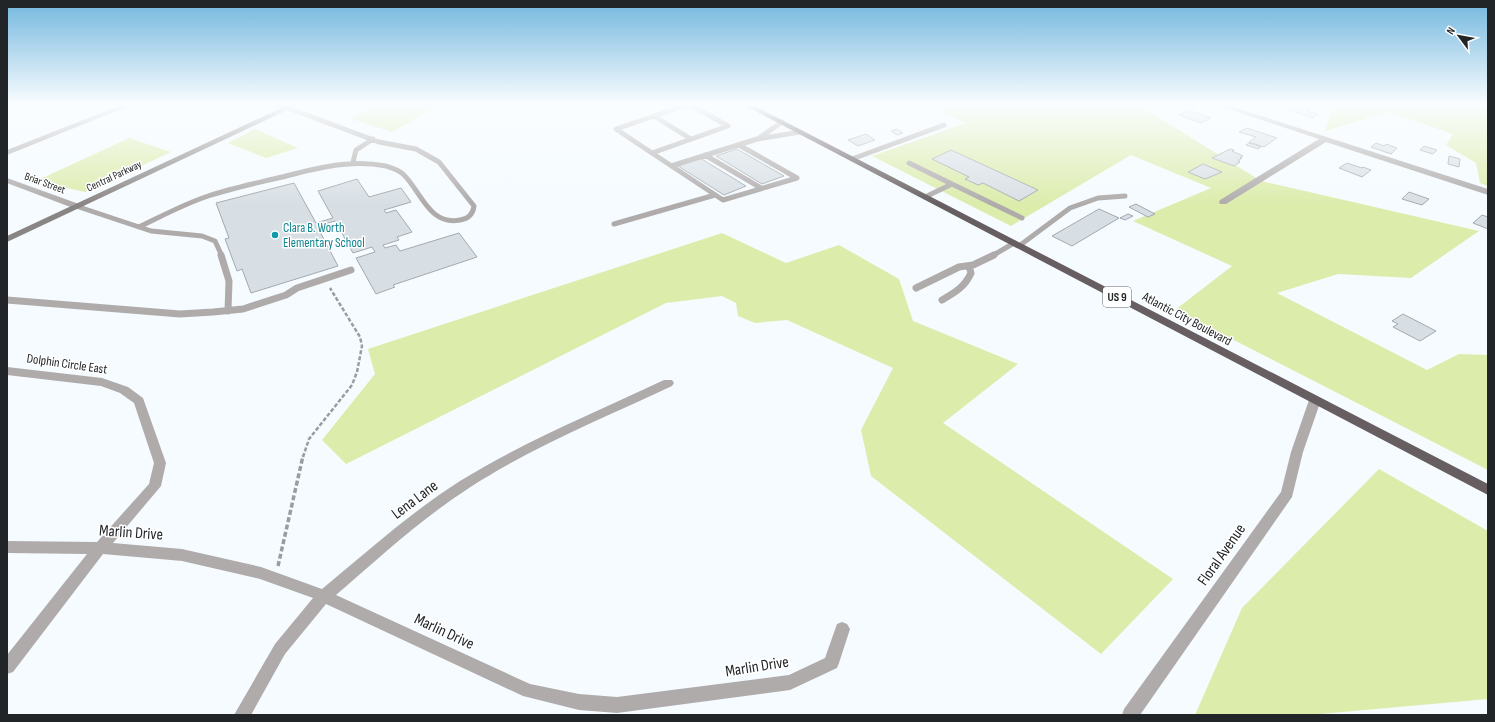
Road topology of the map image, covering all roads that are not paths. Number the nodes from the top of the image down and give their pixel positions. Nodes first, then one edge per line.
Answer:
1 (44, 138) edge
2 (224, 138) edge
3 (370, 138) edge
4 (629, 138) edge
5 (695, 138) edge
6 (765, 138) edge
7 (811, 138) edge
8 (910, 138) edge
9 (1316, 138) edge
10 (374, 139) junction
11 (691, 139) joint
12 (757, 139) joint
13 (1323, 140) junction
14 (739, 145) junction
15 (7, 152) edge
16 (652, 153) junction
17 (705, 155) junction
18 (852, 159) junction
19 (353, 162) junction
20 (909, 163) dead end
21 (671, 166) junction
22 (7, 180) edge
23 (952, 184) junction
24 (761, 188) junction
25 (1488, 192) edge
26 (715, 194) junction
27 (1125, 196) dead end
28 (925, 197) junction
29 (1223, 202) dead end
30 (76, 206) junction
31 (1022, 218) dead end
32 (614, 224) dead end
33 (139, 227) junction
34 (7, 239) edge
35 (1016, 245) junction
36 (969, 266) junction
37 (351, 270) dead end
38 (916, 288) dead end
39 (7, 300) edge
40 (942, 300) dead end
41 (228, 310) junction
42 (7, 371) edge
43 (668, 383) dead end
44 (1315, 400) junction
45 (1488, 490) edge
46 (7, 547) edge
47 (100, 548) junction
48 (324, 596) junction
49 (842, 629) dead end
50 (7, 667) edge
51 (242, 715) edge
52 (1130, 715) edge

1 - 15 street
2 - 30 main road, Central Parkway
3 - 10 lane
4 - 16 lane
5 - 11 lane
6 - 12 lane
7 - 18 highway, Atlantic City Boulevard / US 9
8 - 18 lane
9 - 13 street
10 - 19 lane
10 - 19 lane
11 - 16 lane
12 - 14 lane
13 - 25 street
13 - 29 street
14 - 17 lane
14 - 24 lane
16 - 21 lane
17 - 21 lane
17 - 24 lane
18 - 28 highway, Atlantic City Boulevard / US 9
19 - 33 lane
20 - 23 lane
21 - 26 lane
22 - 30 street, Briar Street
23 - 28 lane
23 - 31 lane
24 - 26 lane
26 - 32 lane
27 - 35 lane
28 - 35 highway, Atlantic City Boulevard / US 9
30 - 33 lane
30 - 34 main road, Central Parkway
33 - 41 lane
35 - 36 lane
35 - 44 highway, Atlantic City Boulevard / US 9
36 - 38 lane
36 - 40 lane
37 - 41 lane
39 - 41 lane
42 - 47 street, Dolphin Circle East
43 - 48 street, Lena Lane
44 - 45 highway, Atlantic City Boulevard / US 9
44 - 52 street, Floral Avenue
46 - 47 street, Marlin Drive
47 - 48 street, Marlin Drive
47 - 50 street, Dolphin Circle East
48 - 49 street, Marlin Drive
48 - 51 street, Lena Lane

